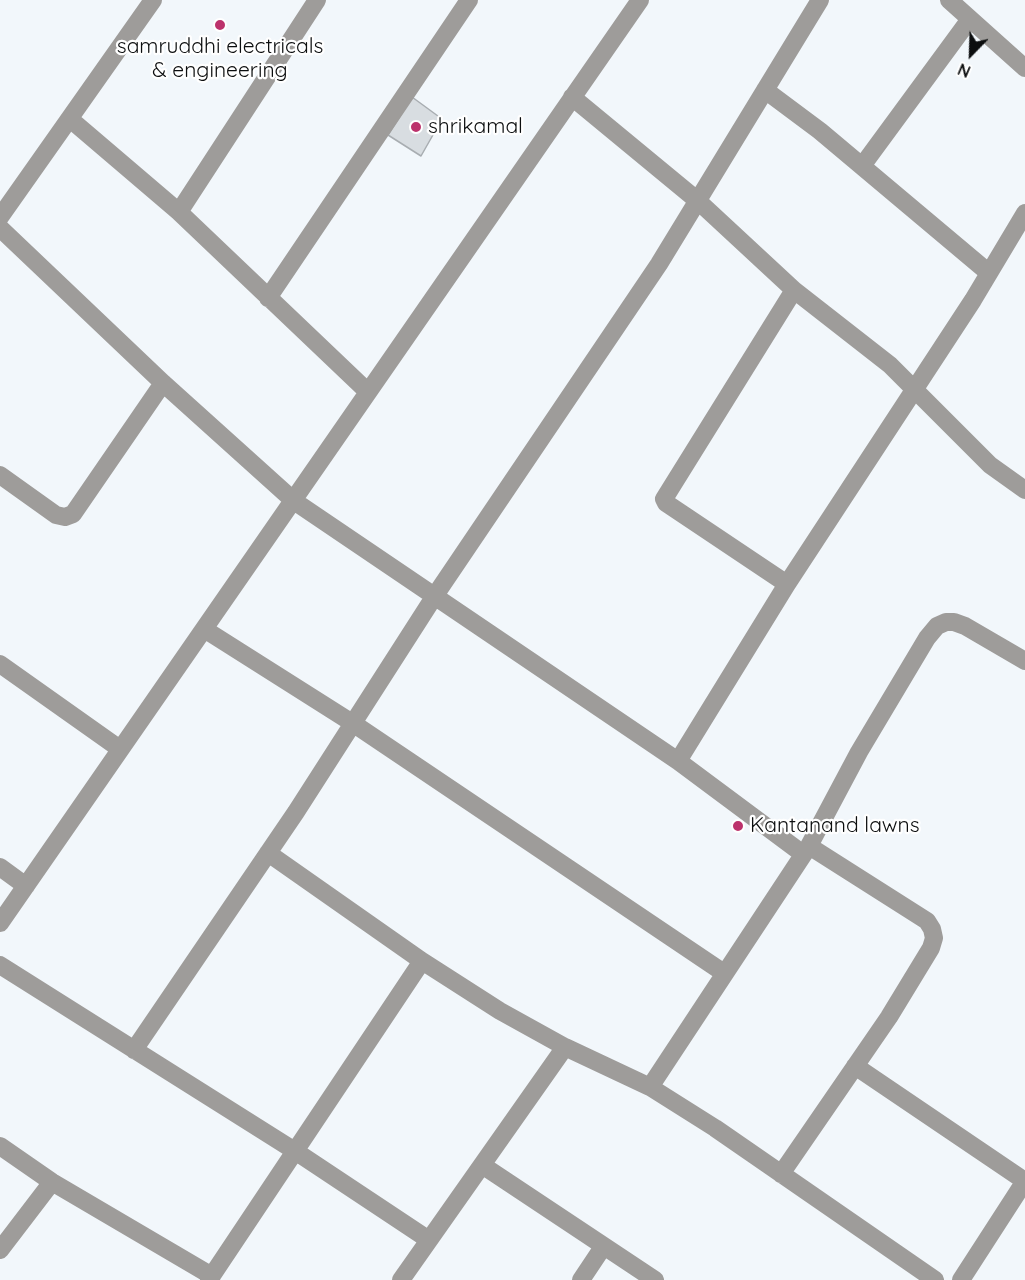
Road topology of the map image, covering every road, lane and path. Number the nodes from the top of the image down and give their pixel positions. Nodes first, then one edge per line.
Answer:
1 (153, 0) edge
2 (317, 0) edge
3 (469, 0) edge
4 (640, 0) edge
5 (820, 0) edge
6 (948, 0) edge
7 (970, 19) junction
8 (1025, 68) edge
9 (765, 90) junction
10 (572, 97) junction
11 (70, 119) junction
12 (862, 166) junction
13 (698, 201) junction
14 (179, 212) junction
15 (1025, 213) edge
16 (0, 217) edge
17 (0, 228) edge
18 (989, 273) junction
19 (794, 290) junction
20 (268, 298) junction
21 (163, 383) junction
22 (915, 388) junction
23 (368, 392) junction
24 (0, 475) edge
25 (1023, 485) edge
26 (294, 501) junction
27 (788, 584) junction
28 (435, 597) junction
29 (204, 629) junction
30 (1025, 661) edge
31 (0, 664) edge
32 (354, 724) junction
33 (120, 749) junction
34 (678, 761) junction
35 (806, 850) junction
36 (268, 853) junction
37 (0, 867) edge
38 (26, 886) junction
39 (0, 923) edge
40 (422, 961) junction
41 (0, 966) edge
42 (724, 973) junction
43 (565, 1047) junction
44 (134, 1050) junction
45 (855, 1066) junction
46 (650, 1087) junction
47 (0, 1146) edge
48 (295, 1152) junction
49 (482, 1165) junction
50 (781, 1174) junction
51 (52, 1182) junction
52 (429, 1239) junction
53 (603, 1247) junction
54 (0, 1250) edge
55 (210, 1278) edge
56 (401, 1280) edge
57 (581, 1280) edge
58 (655, 1280) edge
59 (935, 1280) edge
60 (961, 1280) edge

1 - 11 street
2 - 14 street
3 - 20 street
4 - 10 street
5 - 9 street
6 - 7 street
7 - 8 street
7 - 12 street
9 - 12 street
9 - 13 street
10 - 13 street
10 - 23 street
11 - 14 street
11 - 16 street
12 - 18 street
13 - 19 street
13 - 28 street
14 - 20 street
15 - 18 street
17 - 21 street
18 - 22 street
19 - 22 street
19 - 27 street
20 - 23 street
21 - 24 street
21 - 26 street
22 - 25 street
22 - 27 street
23 - 26 street
26 - 28 street
26 - 29 street
27 - 34 street
28 - 32 street
28 - 34 street
29 - 32 street
29 - 33 street
30 - 35 street
31 - 33 street
32 - 36 street
32 - 42 street
33 - 38 street
34 - 35 street
35 - 42 street
35 - 45 street
36 - 40 street
36 - 44 street
37 - 38 street
38 - 39 street
40 - 43 street
40 - 48 street
41 - 44 street
42 - 46 street
43 - 46 street
43 - 49 street
44 - 48 street
45 - 50 street
45 - 60 street
46 - 50 street
47 - 51 street
48 - 52 street
48 - 55 street
49 - 52 street
49 - 53 street
50 - 59 street
51 - 54 street
51 - 55 street
52 - 56 street
53 - 57 street
53 - 58 street

